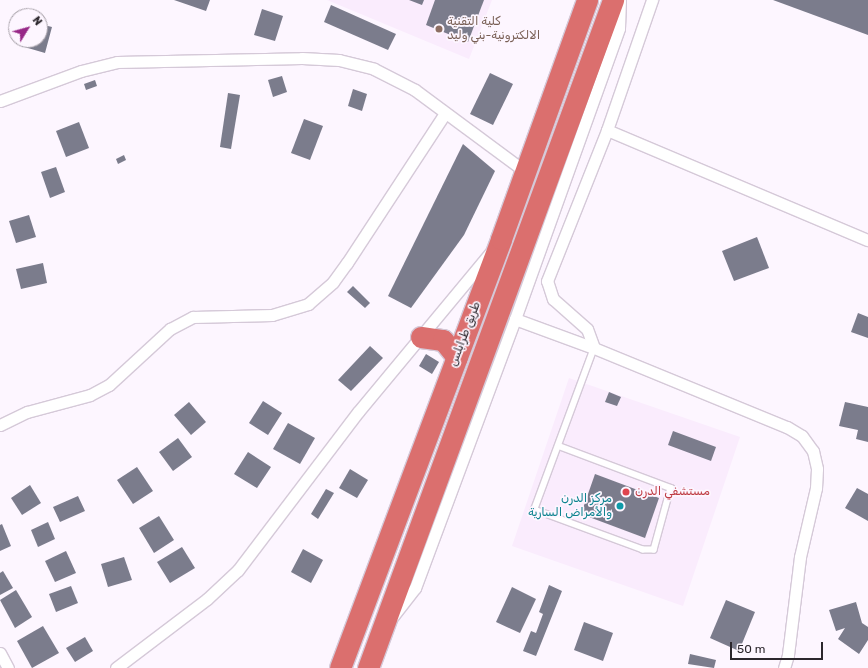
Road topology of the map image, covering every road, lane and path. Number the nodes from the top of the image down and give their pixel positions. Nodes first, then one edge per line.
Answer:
1 (587, 0) edge
2 (613, 0) edge
3 (620, 0) edge
4 (652, 0) edge
5 (0, 101) edge
6 (445, 113) junction
7 (607, 130) junction
8 (526, 172) junction
9 (501, 238) junction
10 (868, 240) edge
11 (515, 319) junction
12 (421, 337) junction
13 (594, 348) junction
14 (457, 357) junction
15 (0, 425) edge
16 (559, 446) dead end
17 (383, 627) junction
18 (0, 653) edge
19 (8, 668) edge
20 (116, 668) edge
21 (340, 668) edge
22 (368, 668) edge
23 (784, 668) edge

1 - 8 highway, طريق طرابلس
2 - 17 highway
3 - 11 street
4 - 7 street
5 - 6 street
6 - 8 street
6 - 15 street
7 - 10 street
7 - 13 street
8 - 9 highway, طريق طرابلس
9 - 12 street
9 - 14 highway, طريق طرابلس
11 - 13 street
11 - 17 street
12 - 14 highway
12 - 20 street
13 - 16 lane
13 - 23 street
14 - 21 highway, طريق طرابلس
17 - 22 highway
18 - 19 street

